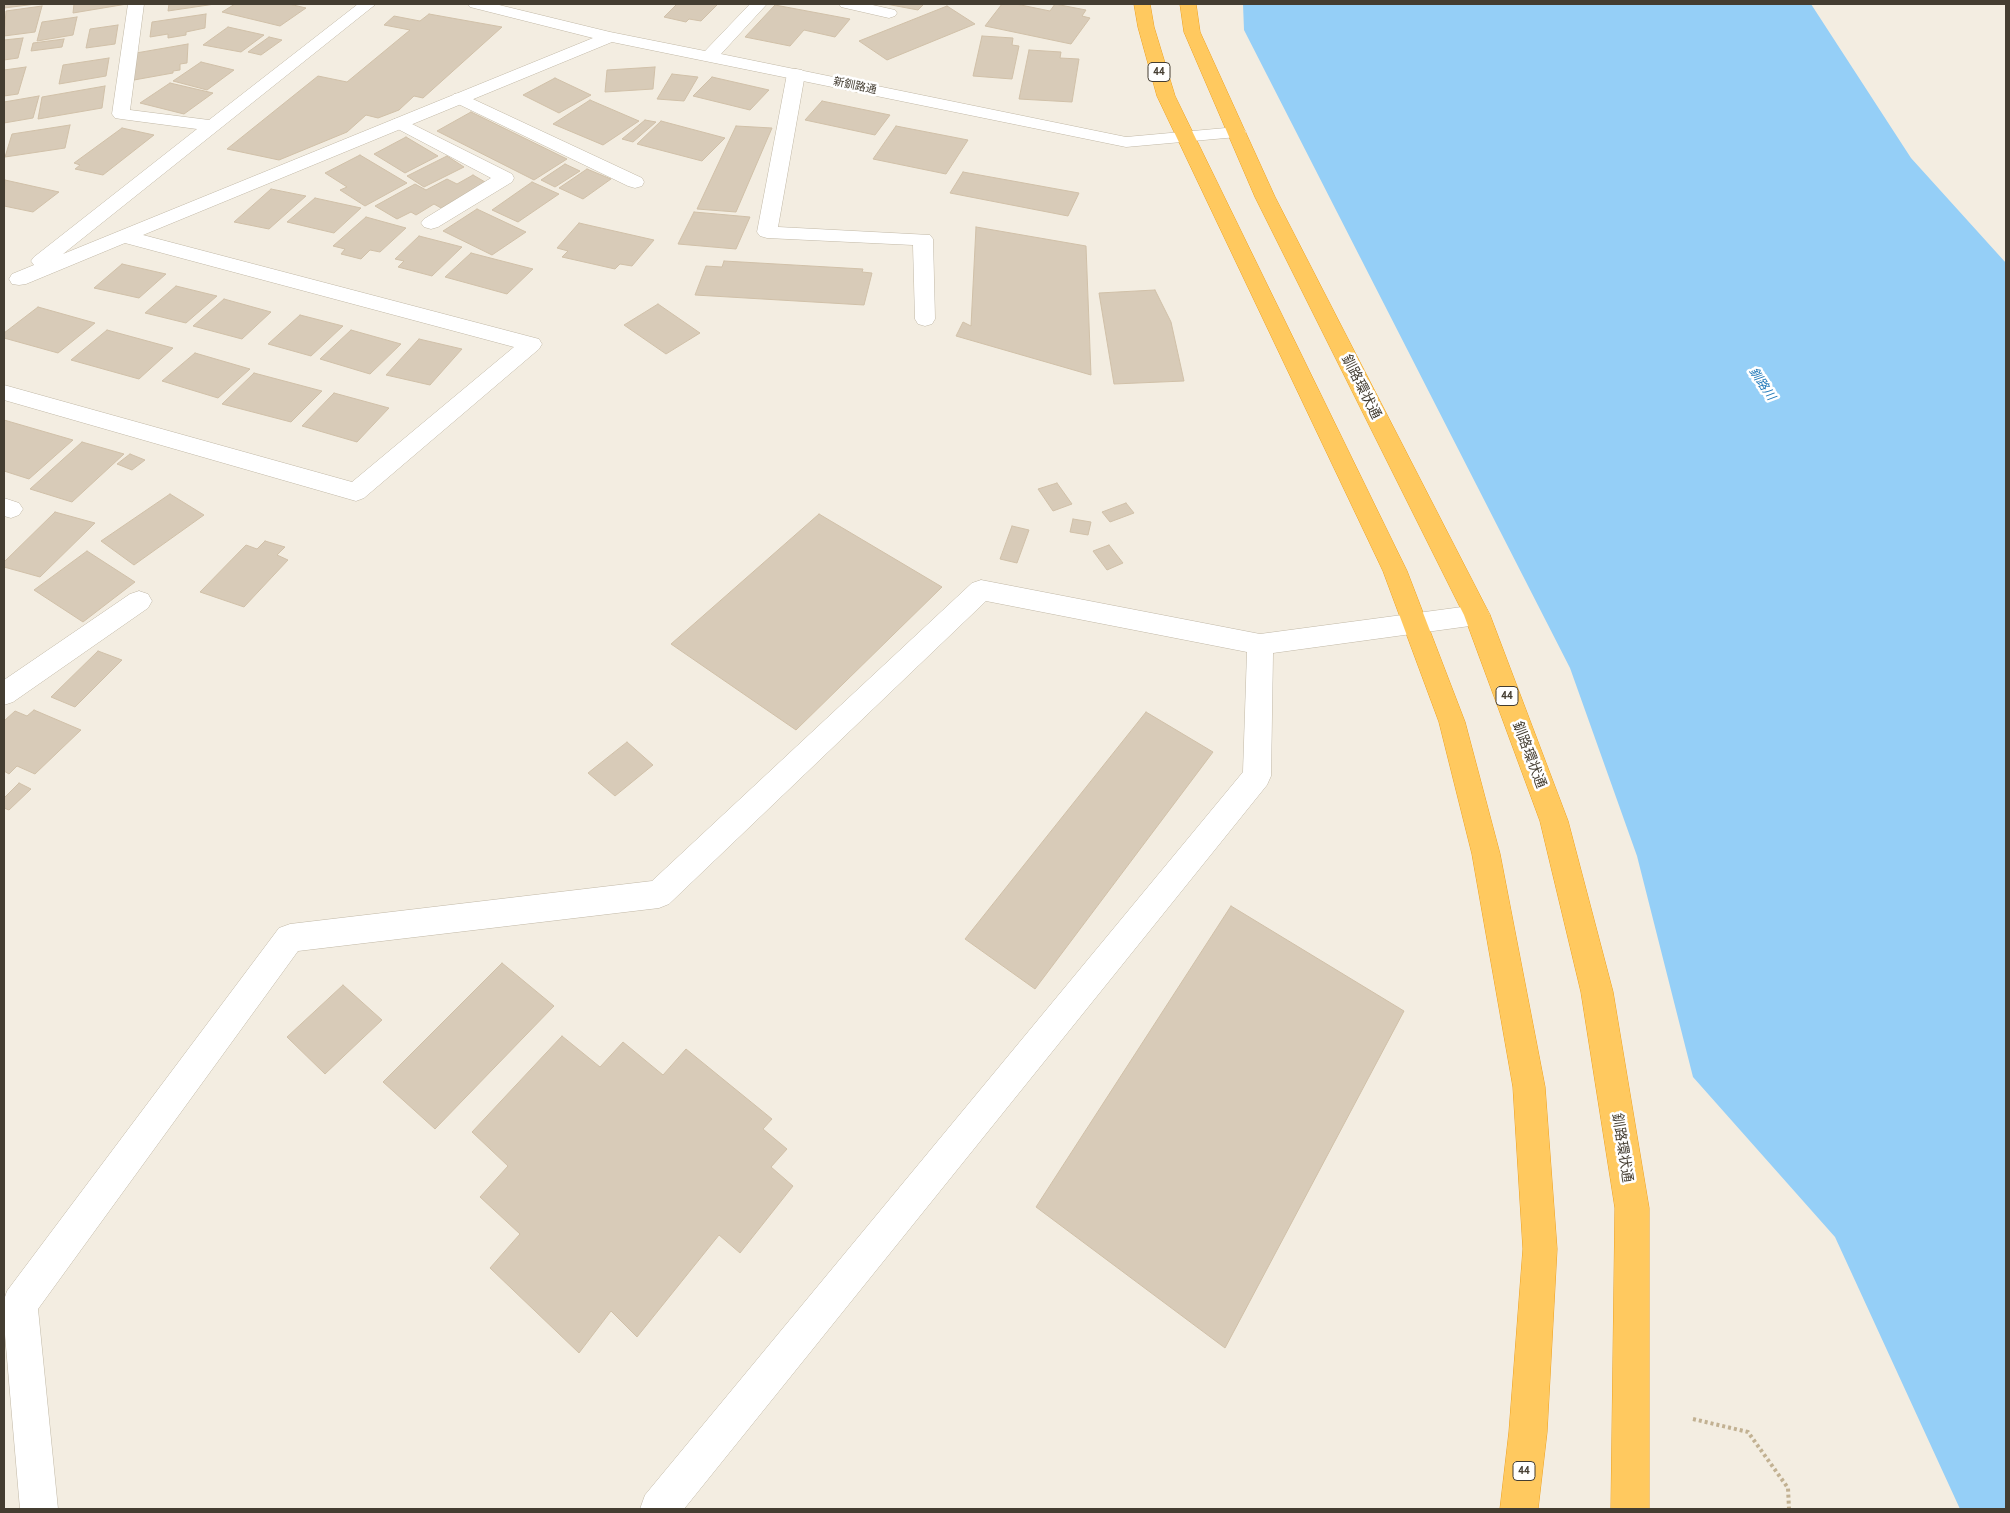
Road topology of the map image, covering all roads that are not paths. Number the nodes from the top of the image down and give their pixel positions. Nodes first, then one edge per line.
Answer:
1 (136, 4) edge
2 (368, 4) edge
3 (476, 4) edge
4 (759, 4) edge
5 (847, 4) edge
6 (1142, 4) edge
7 (1188, 4) edge
8 (889, 13) dead end
9 (610, 36) junction
10 (710, 56) junction
11 (796, 74) junction
12 (460, 98) junction
13 (400, 122) junction
14 (212, 126) junction
15 (1237, 132) junction
16 (1186, 136) junction
17 (635, 182) dead end
18 (431, 223) dead end
19 (123, 236) junction
20 (19, 279) junction
21 (4, 290) edge
22 (925, 319) dead end
23 (4, 394) edge
24 (139, 601) dead end
25 (1477, 615) junction
26 (1415, 624) junction
27 (1260, 644) junction
28 (4, 694) edge
29 (39, 1509) edge
30 (659, 1509) edge
31 (1519, 1509) edge
32 (1630, 1509) edge

1 - 14 street
2 - 14 street
3 - 9 street, 新釧路通
4 - 10 street
5 - 8 street
6 - 16 highway, 44
7 - 15 highway, 釧路環状通 / 44
9 - 10 street, 新釧路通
9 - 12 street
10 - 11 street, 新釧路通
11 - 16 street, 新釧路通
11 - 22 street
12 - 13 street
12 - 17 street
13 - 18 street
13 - 19 street
14 - 20 street
15 - 16 street, 新釧路通
15 - 25 highway, 釧路環状通 / 44
16 - 26 highway, 44
19 - 20 street
19 - 23 street
20 - 21 street
24 - 28 street
25 - 26 street
25 - 32 highway, 釧路環状通 / 44
26 - 27 street
26 - 31 highway, 44
27 - 29 street
27 - 30 street

